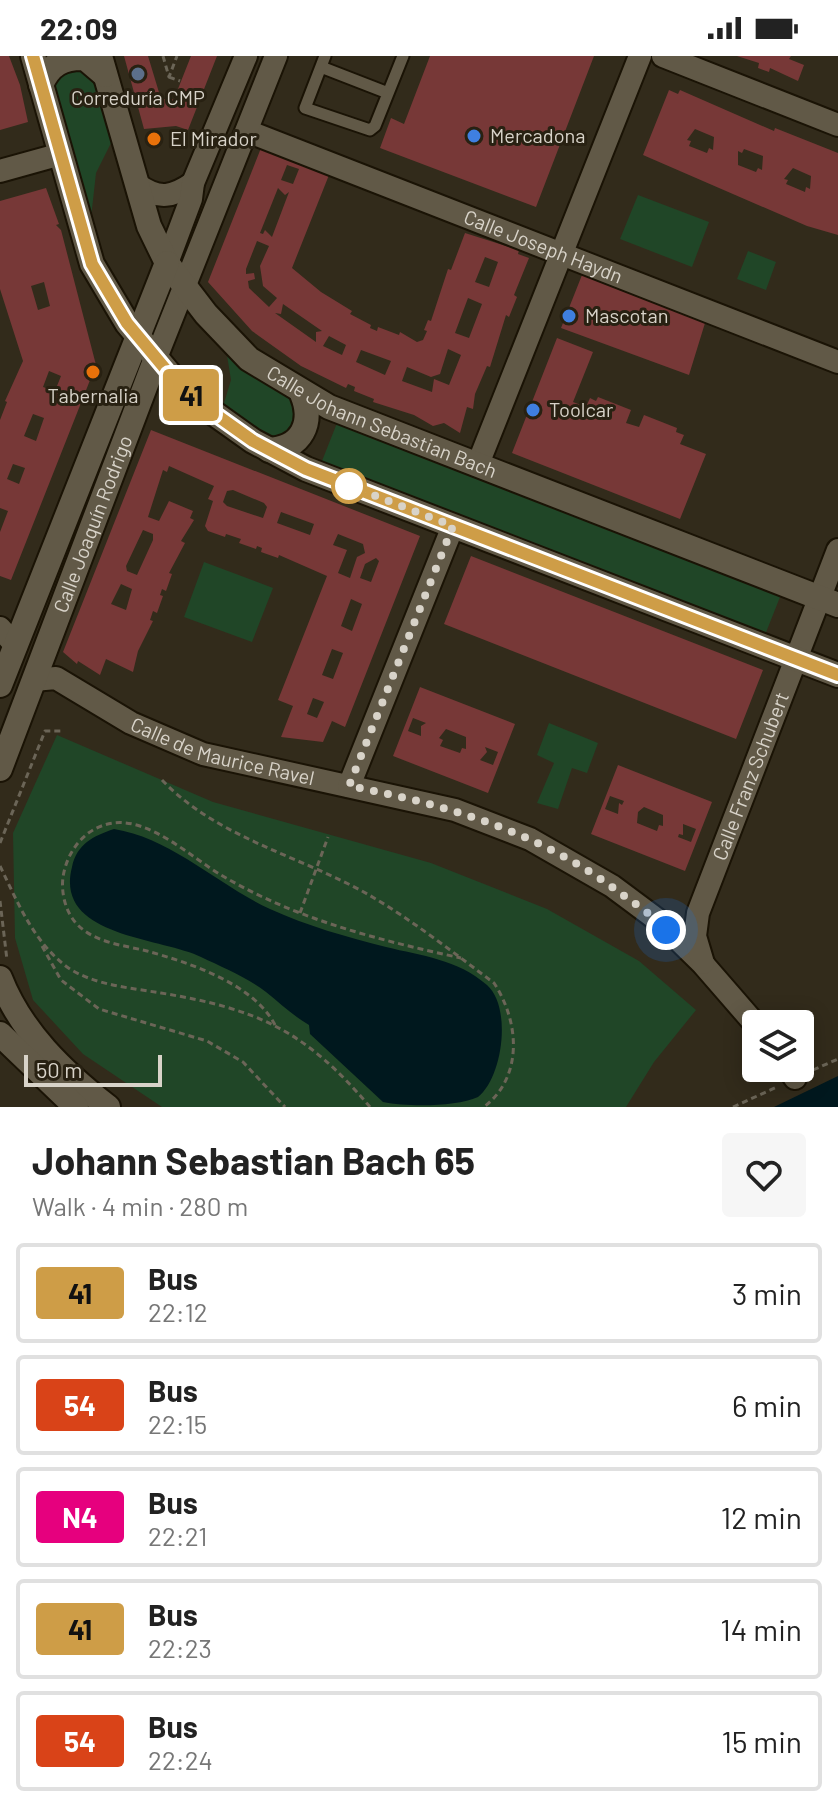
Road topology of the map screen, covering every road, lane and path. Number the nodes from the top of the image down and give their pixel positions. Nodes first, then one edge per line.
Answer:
1 (33, 56) edge
2 (163, 56) edge
3 (177, 56) edge
4 (246, 56) edge
5 (276, 56) edge
6 (403, 56) edge
7 (640, 56) edge
8 (663, 56) edge
9 (323, 61) edge
10 (103, 65) edge
11 (169, 77) junction
12 (180, 81) dead end
13 (41, 85) junction
14 (388, 93) junction
15 (838, 125) edge
16 (247, 131) junction
17 (61, 154) junction
18 (0, 171) edge
19 (193, 183) junction
20 (138, 185) junction
21 (563, 256) junction
22 (167, 263) junction
23 (183, 287) junction
24 (138, 337) junction
25 (156, 358) junction
26 (838, 362) edge
27 (302, 394) junction
28 (269, 450) junction
29 (478, 464) junction
30 (453, 526) junction
31 (838, 550) edge
32 (829, 602) edge
33 (8, 637) edge
34 (796, 659) junction
35 (42, 674) junction
36 (838, 675) edge
37 (0, 685) edge
38 (62, 731) dead end
39 (0, 769) edge
40 (162, 780) dead end
41 (349, 786) junction
42 (2, 834) edge
43 (328, 837) dead end
44 (0, 843) edge
45 (0, 866) edge
46 (317, 871) junction
47 (300, 913) junction
48 (692, 919) junction
49 (659, 921) junction
50 (40, 942) junction
51 (461, 958) junction
52 (703, 964) junction
53 (0, 978) edge
54 (743, 1010) edge
55 (275, 1025) junction
56 (0, 1034) edge
57 (838, 1059) edge
58 (814, 1066) edge
59 (776, 1082) edge
60 (76, 1107) edge
61 (108, 1107) edge
62 (285, 1107) edge
63 (370, 1107) edge
64 (484, 1107) edge
65 (733, 1107) edge

1 - 13 street
2 - 11 path
3 - 11 path
4 - 19 street, Calle Joaquín Rodrigo
5 - 16 street, Calle Joaquín Rodrigo
6 - 14 lane
7 - 21 street
8 - 15 street
9 - 14 lane
9 - 14 lane
10 - 13 street
10 - 20 street, Calle Johann Sebastian Bach
11 - 12 path
13 - 17 street
16 - 21 street, Calle Joseph Haydn
16 - 23 street, Calle Joaquín Rodrigo
17 - 18 street
17 - 24 street
19 - 20 street
19 - 22 street, Calle Joaquín Rodrigo
20 - 22 street, Calle Johann Sebastian Bach
21 - 26 street, Calle Joseph Haydn
21 - 29 street
22 - 23 street, Calle Johann Sebastian Bach
22 - 24 street, Calle Joaquín Rodrigo
23 - 25 street, Calle Joaquín Rodrigo
23 - 27 street, Calle Johann Sebastian Bach
24 - 25 street
24 - 33 street, Calle Joaquín Rodrigo
25 - 28 street
25 - 35 street, Calle Joaquín Rodrigo
27 - 28 street
27 - 29 street, Calle Johann Sebastian Bach
28 - 30 street
29 - 32 street, Calle Johann Sebastian Bach
30 - 34 street
30 - 41 street
31 - 32 street, Calle Franz Schubert
32 - 34 street, Calle Franz Schubert
33 - 35 lane, Calle de Maurice Ravel
33 - 37 street, Calle Joaquín Rodrigo
34 - 36 street
34 - 48 street, Calle Franz Schubert
35 - 39 street, Calle Joaquín Rodrigo
35 - 41 street, Calle de Maurice Ravel
38 - 42 path
40 - 46 path
41 - 49 street, Calle de Maurice Ravel
42 - 44 path
43 - 46 path
45 - 50 path
46 - 47 path
46 - 51 path
47 - 51 path
47 - 55 path
48 - 49 street, Calle de Maurice Ravel
48 - 52 street, Calle Franz Schubert
49 - 52 street, Calle de Maurice Ravel
50 - 55 path
50 - 62 path
51 - 64 path
52 - 54 street, Calle de Maurice Ravel
53 - 61 street
55 - 63 path
56 - 60 street
57 - 58 path
59 - 65 path

